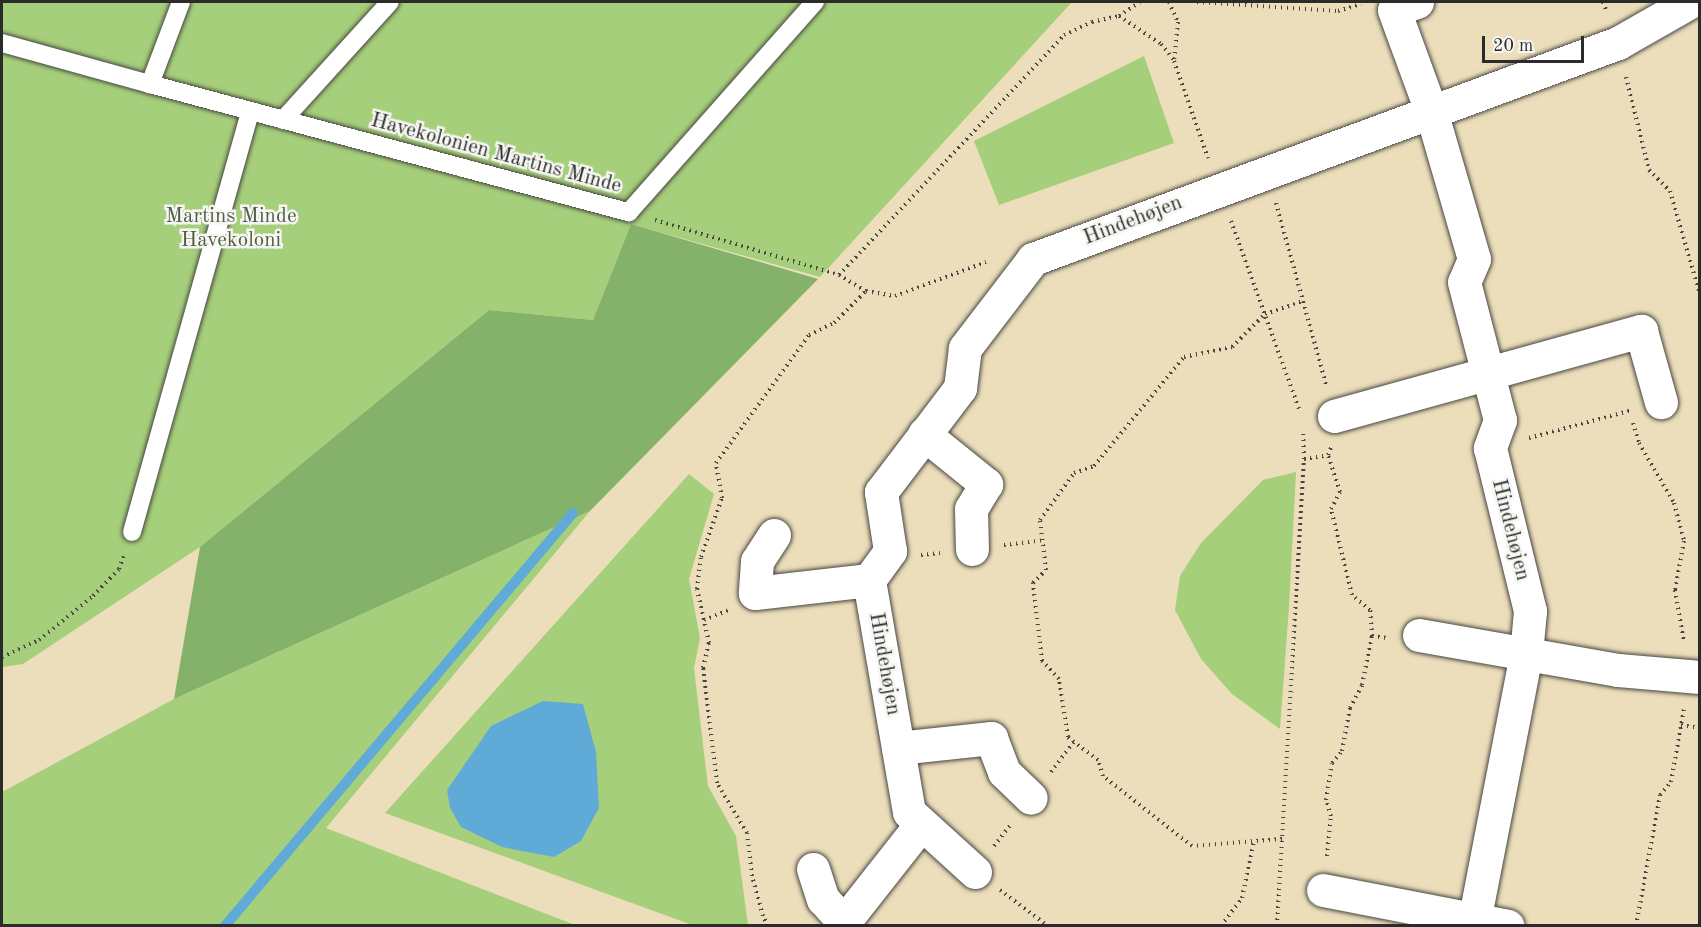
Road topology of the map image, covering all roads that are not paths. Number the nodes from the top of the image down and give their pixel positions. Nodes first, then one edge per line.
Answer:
1 (181, 2) edge
2 (390, 2) edge
3 (815, 2) edge
4 (1690, 2) edge
5 (1405, 6) edge
6 (2, 43) edge
7 (150, 84) junction
8 (250, 111) junction
9 (1431, 111) junction
10 (284, 120) junction
11 (1488, 372) junction
12 (1661, 402) road end
13 (1334, 416) road end
14 (924, 434) junction
15 (132, 532) road end
16 (774, 535) dead end
17 (972, 549) dead end
18 (869, 580) junction
19 (1419, 635) dead end
20 (1526, 654) junction
21 (1700, 677) edge
22 (898, 748) junction
23 (1031, 798) dead end
24 (921, 824) junction
25 (813, 869) dead end
26 (975, 872) road end
27 (1323, 890) road end
28 (1474, 922) edge
29 (1508, 926) edge

1 - 7 lane
2 - 10 lane
3 - 10 lane, Havekolonien Martins Minde
4 - 9 street, Hindehøjen
5 - 9 street
6 - 7 lane, Havekolonien Martins Minde
7 - 8 lane, Havekolonien Martins Minde
8 - 10 lane, Havekolonien Martins Minde
8 - 15 lane
9 - 11 street
9 - 14 street, Hindehøjen
11 - 12 street
11 - 13 street
11 - 20 street, Hindehøjen
14 - 17 street
14 - 18 street
16 - 18 street
18 - 22 street, Hindehøjen
19 - 20 street
20 - 21 street
20 - 28 street, Hindehøjen
22 - 23 street
22 - 24 street, Hindehøjen
24 - 25 street
24 - 26 street, Hindehøjen
27 - 28 street
28 - 29 street

